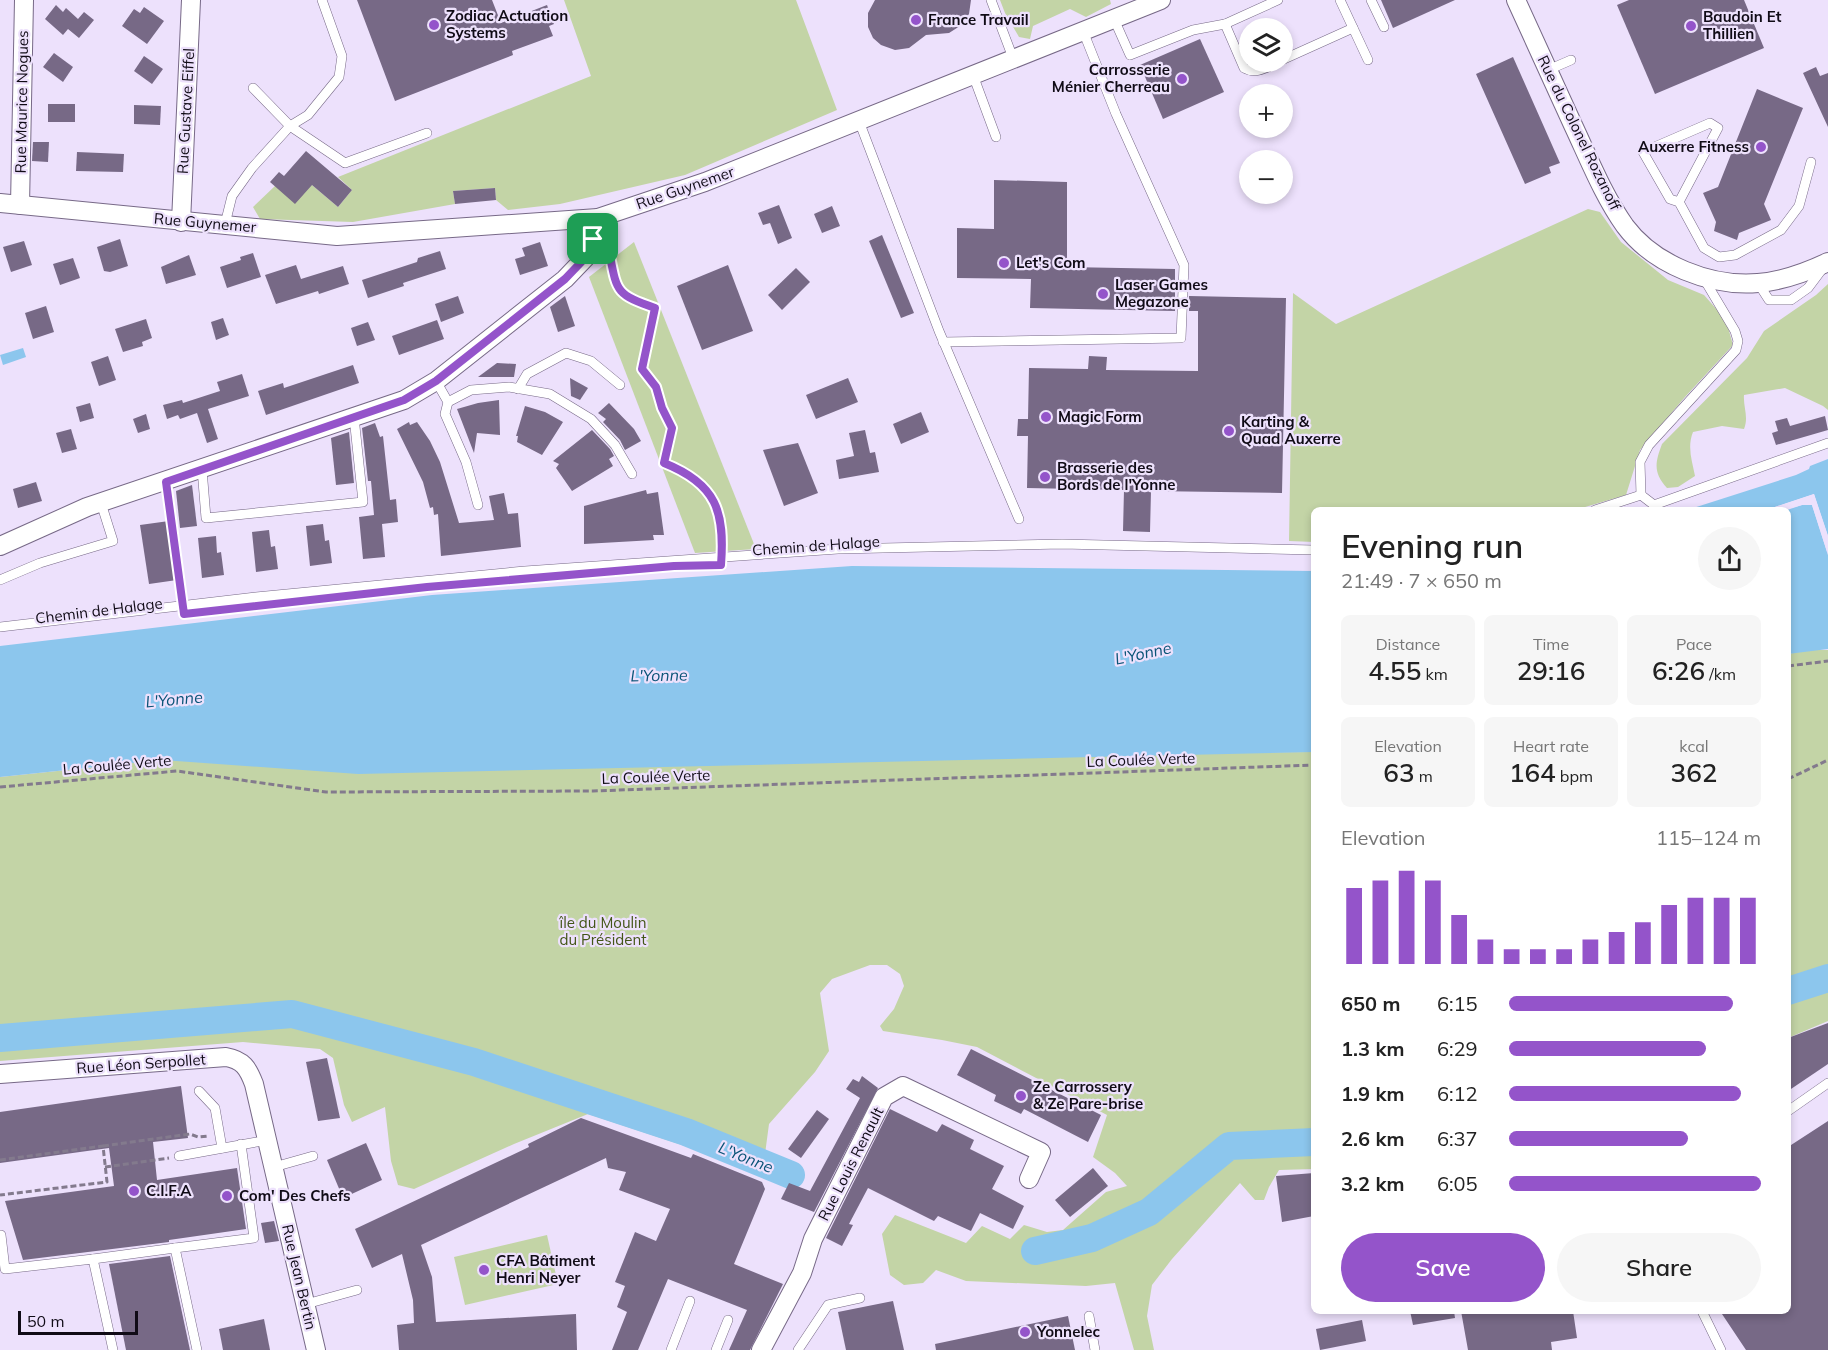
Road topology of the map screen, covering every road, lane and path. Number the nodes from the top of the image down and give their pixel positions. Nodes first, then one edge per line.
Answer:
1 (24, 0) edge
2 (191, 0) edge
3 (322, 0) edge
4 (992, 0) edge
5 (1161, 0) edge
6 (1278, 0) edge
7 (1340, 0) edge
8 (1371, 0) edge
9 (1516, 0) edge
10 (1114, 19) junction
11 (1225, 24) junction
12 (1384, 27) dead end
13 (1353, 28) junction
14 (1083, 31) junction
15 (1239, 56) edge
16 (1293, 56) edge
17 (1013, 58) junction
18 (1368, 60) dead end
19 (1571, 60) dead end
20 (1548, 70) junction
21 (973, 75) junction
22 (253, 88) dead end
23 (859, 121) junction
24 (290, 126) junction
25 (427, 133) dead end
26 (996, 137) dead end
27 (1811, 162) dead end
28 (1679, 202) junction
29 (0, 203) edge
30 (20, 205) junction
31 (598, 218) junction
32 (181, 222) junction
33 (225, 224) junction
34 (593, 239) junction
35 (1719, 257) junction
36 (1828, 262) edge
37 (1708, 279) junction
38 (944, 342) junction
39 (436, 381) junction
40 (620, 385) dead end
41 (518, 388) junction
42 (448, 402) junction
43 (354, 417) junction
44 (1828, 443) edge
45 (202, 469) junction
46 (632, 474) dead end
47 (166, 482) junction
48 (1641, 495) junction
49 (101, 503) junction
50 (478, 505) dead end
51 (1604, 507) edge
52 (1019, 519) dead end
53 (0, 546) edge
54 (1311, 550) edge
55 (721, 557) junction
56 (0, 580) edge
57 (183, 606) junction
58 (0, 627) edge
59 (1828, 661) edge
60 (1791, 666) edge
61 (1828, 760) edge
62 (1311, 765) edge
63 (1791, 778) edge
64 (0, 787) edge
65 (0, 1074) edge
66 (1828, 1083) edge
67 (199, 1091) dead end
68 (258, 1098) joint
69 (1791, 1109) edge
70 (198, 1137) dead end
71 (267, 1140) junction
72 (241, 1144) junction
73 (103, 1146) junction
74 (222, 1148) junction
75 (179, 1156) joint
76 (313, 1156) dead end
77 (0, 1160) edge
78 (105, 1167) junction
79 (274, 1167) junction
80 (1029, 1179) dead end
81 (0, 1195) edge
82 (1, 1235) edge
83 (175, 1248) junction
84 (93, 1259) junction
85 (357, 1290) dead end
86 (860, 1298) dead end
87 (690, 1301) dead end
88 (306, 1304) junction
89 (1703, 1314) edge
90 (1089, 1316) dead end
91 (728, 1320) dead end
92 (113, 1350) edge
93 (197, 1350) edge
94 (316, 1350) edge
95 (671, 1350) edge
96 (716, 1350) edge
97 (761, 1350) edge
98 (798, 1350) edge
99 (1095, 1350) edge
100 (1721, 1350) edge

1 - 30 street, Rue Maurice Nogues
2 - 32 street, Rue Gustave Eiffel
3 - 24 lane
4 - 17 lane
5 - 10 street, Rue Guynemer
6 - 11 lane
7 - 13 lane
8 - 12 lane
9 - 20 street, Rue du Colonel Rozanoff
10 - 11 lane
10 - 14 street, Rue Guynemer
11 - 15 lane
13 - 16 lane
13 - 18 lane
14 - 17 street, Rue Guynemer
14 - 38 lane
17 - 21 street, Rue Guynemer
19 - 20 lane
20 - 37 street, Rue du Colonel Rozanoff
21 - 23 street, Rue Guynemer
21 - 26 lane
22 - 24 lane
23 - 31 street, Rue Guynemer
23 - 38 lane
24 - 25 lane
24 - 33 lane
27 - 35 lane
28 - 28 lane
28 - 35 lane
29 - 30 street, Rue Guynemer
30 - 32 street, Rue Guynemer
31 - 33 street, Rue Guynemer
31 - 34 street
32 - 33 street, Rue Guynemer
34 - 39 street
34 - 55 path
35 - 37 lane
36 - 37 street, Rue du Colonel Rozanoff
37 - 48 lane
38 - 52 lane
39 - 42 lane
39 - 43 street
40 - 41 lane
41 - 42 lane
41 - 46 lane
42 - 50 lane
43 - 45 street
43 - 45 lane
44 - 48 lane
45 - 47 street
47 - 49 street
47 - 57 path
48 - 51 lane
49 - 53 street
49 - 56 lane
54 - 55 lane
55 - 57 lane
57 - 58 lane
59 - 60 path
61 - 63 path
62 - 64 path, La Coulée Verte
65 - 68 street, Rue Léon Serpollet
66 - 69 lane
67 - 74 lane
68 - 71 street, Rue Jean Bertin
70 - 73 path
71 - 72 lane
71 - 79 street, Rue Jean Bertin
72 - 74 lane
72 - 83 lane
73 - 77 path
73 - 78 path
74 - 75 lane
75 - 78 path
76 - 79 lane
78 - 81 path
79 - 88 street, Rue Jean Bertin
80 - 97 street, Rue Louis Renault
82 - 84 lane
83 - 84 lane
83 - 93 lane
84 - 92 lane
85 - 88 lane
86 - 98 lane
87 - 95 lane
88 - 94 street, Rue Jean Bertin
89 - 100 lane
90 - 99 lane
91 - 96 lane

